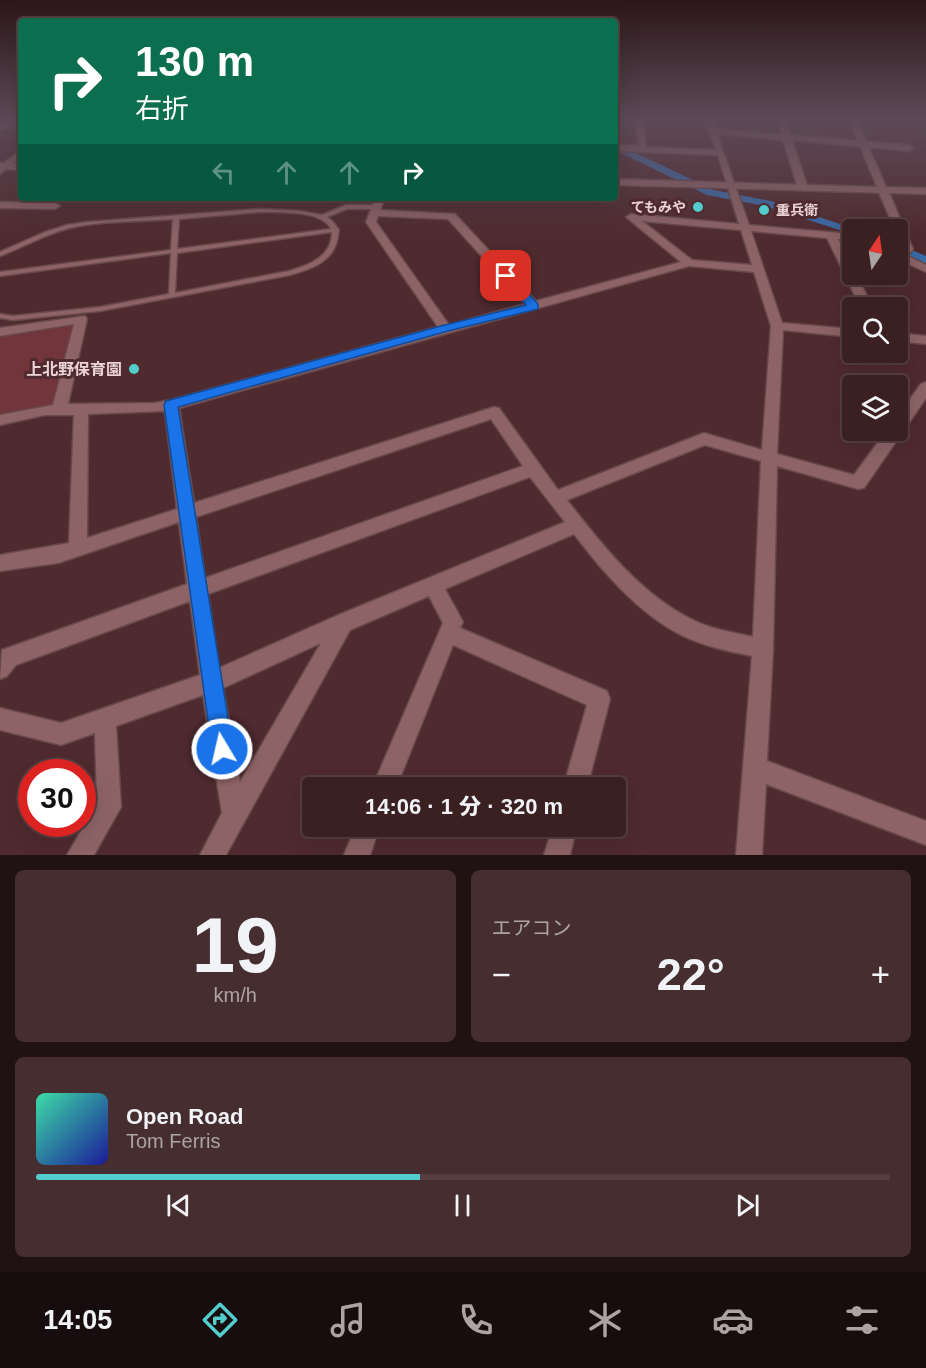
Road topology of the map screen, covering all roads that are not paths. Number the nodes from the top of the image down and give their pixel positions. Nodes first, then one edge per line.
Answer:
1 (723, 160) edge
2 (794, 160) edge
3 (869, 160) edge
4 (18, 167) edge
5 (2, 168) edge
6 (618, 182) edge
7 (732, 186) junction
8 (803, 188) junction
9 (883, 190) junction
10 (926, 191) edge
11 (0, 205) edge
12 (55, 206) dead end
13 (377, 206) edge
14 (176, 217) junction
15 (322, 217) junction
16 (895, 219) edge
17 (745, 227) junction
18 (336, 230) junction
19 (830, 234) junction
20 (842, 236) edge
21 (174, 251) junction
22 (0, 254) edge
23 (908, 260) edge
24 (689, 263) junction
25 (759, 269) junction
26 (926, 269) edge
27 (0, 274) edge
28 (172, 296) junction
29 (862, 297) edge
30 (534, 306) junction
31 (0, 316) edge
32 (777, 326) junction
33 (445, 328) junction
34 (0, 332) edge
35 (842, 332) edge
36 (908, 338) edge
37 (926, 340) edge
38 (926, 387) edge
39 (171, 405) junction
40 (81, 408) junction
41 (59, 410) junction
42 (908, 412) edge
43 (0, 420) edge
44 (888, 441) edge
45 (769, 459) junction
46 (533, 469) junction
47 (555, 498) junction
48 (187, 512) junction
49 (577, 525) junction
50 (78, 548) junction
51 (0, 563) edge
52 (433, 585) junction
53 (198, 588) junction
54 (343, 623) junction
55 (448, 633) junction
56 (763, 649) junction
57 (3, 661) edge
58 (211, 682) junction
59 (0, 719) edge
60 (105, 719) junction
61 (755, 768) junction
62 (389, 777) edge
63 (578, 777) edge
64 (234, 815) junction
65 (926, 833) edge
66 (364, 837) edge
67 (562, 837) edge
68 (80, 855) edge
69 (213, 855) edge
70 (357, 855) edge
71 (557, 855) edge
72 (749, 855) edge

1 - 7 street
2 - 8 street
3 - 9 street
4 - 5 street
6 - 7 street
7 - 8 street
7 - 17 street
8 - 9 street
9 - 10 street
9 - 16 street
11 - 12 street
13 - 15 lane
13 - 30 street
13 - 33 street
14 - 15 lane
14 - 21 lane
14 - 22 lane
15 - 18 lane
17 - 19 street
17 - 24 street
17 - 25 street
18 - 21 lane
18 - 28 lane
19 - 20 street
19 - 29 street
21 - 27 lane
21 - 28 lane
23 - 26 street
24 - 25 street
24 - 30 street
25 - 32 street
28 - 31 lane
30 - 33 street
32 - 35 street
32 - 45 street
33 - 39 street
34 - 41 street
36 - 37 street
38 - 42 street
39 - 40 street
39 - 48 street
40 - 41 street
40 - 50 street
41 - 43 street
44 - 45 street
45 - 47 street
45 - 56 street
46 - 47 street
46 - 48 street
46 - 53 street
47 - 49 street
48 - 50 street
48 - 53 street
49 - 52 street
49 - 56 street
50 - 51 street
52 - 54 street
52 - 55 street
53 - 57 street
53 - 58 street
54 - 58 street
54 - 64 street
55 - 62 street
55 - 63 street
56 - 61 street
58 - 60 street
58 - 64 street
59 - 60 street
60 - 68 street
61 - 65 street
61 - 72 street
64 - 69 street
66 - 70 street
67 - 71 street

